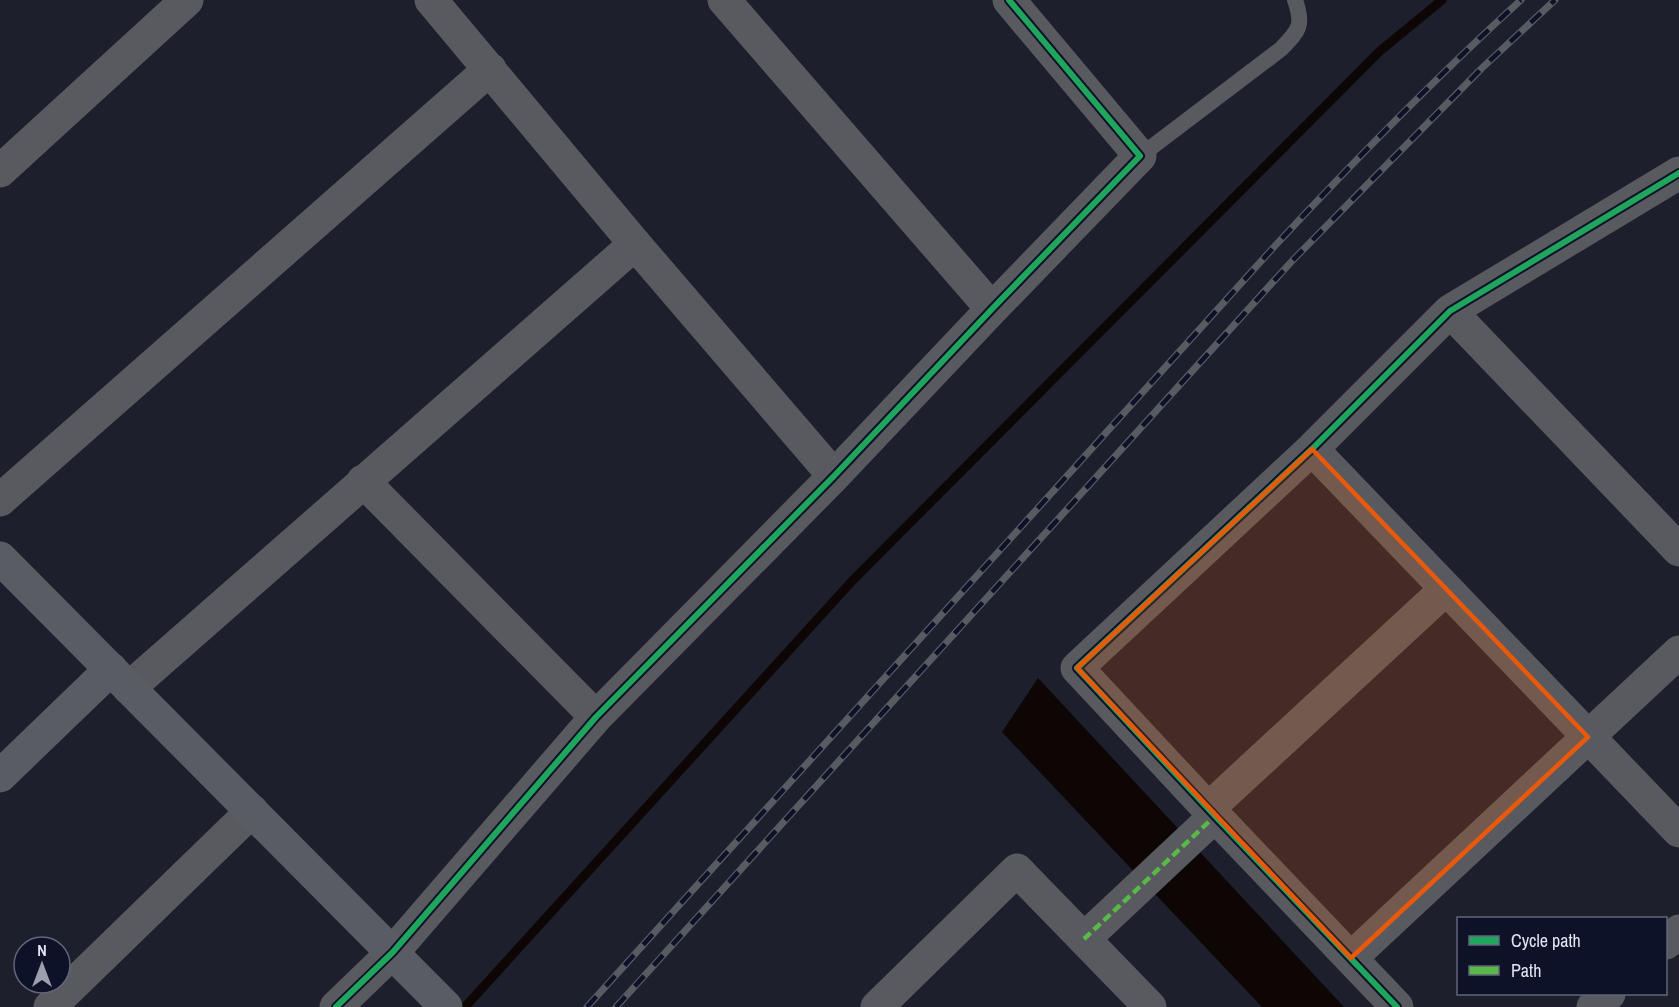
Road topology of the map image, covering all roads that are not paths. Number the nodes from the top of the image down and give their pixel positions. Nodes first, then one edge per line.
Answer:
1 (431, 0) edge
2 (724, 0) edge
3 (1010, 0) edge
4 (1295, 0) edge
5 (167, 6) edge
6 (490, 69) junction
7 (1140, 156) junction
8 (0, 171) edge
9 (1679, 173) edge
10 (635, 244) junction
11 (992, 309) junction
12 (1450, 311) junction
13 (1312, 449) junction
14 (834, 476) junction
15 (363, 482) junction
16 (0, 500) edge
17 (1679, 550) edge
18 (0, 558) edge
19 (1446, 589) junction
20 (1679, 652) edge
21 (120, 678) junction
22 (596, 717) junction
23 (1588, 737) junction
24 (0, 776) edge
25 (252, 811) junction
26 (1211, 813) junction
27 (1679, 831) edge
28 (1679, 931) edge
29 (1084, 939) junction
30 (1667, 941) edge
31 (393, 952) junction
32 (1351, 958) junction
33 (1606, 995) edge
34 (895, 1001) edge
35 (442, 1003) edge
36 (50, 1007) edge
37 (336, 1007) edge
38 (1150, 1007) edge
39 (1397, 1007) edge
40 (1593, 1007) edge

1 - 6 street
2 - 11 street
3 - 7 street
4 - 7 lane
5 - 8 street
6 - 10 street
6 - 16 street
7 - 11 street
9 - 12 street
10 - 14 street
10 - 15 street
11 - 14 street
12 - 13 street
12 - 17 street
13 - 19 street
13 - 26 street
14 - 22 street
15 - 21 street
15 - 22 street
18 - 21 street
19 - 23 street
19 - 26 street
20 - 23 street
21 - 24 street
21 - 25 street
22 - 31 street
23 - 27 street
23 - 32 street
25 - 31 street
25 - 36 street
26 - 29 street
26 - 32 street
28 - 30 street
29 - 34 street
29 - 38 street
31 - 35 street
31 - 37 street
32 - 39 street
33 - 40 street

